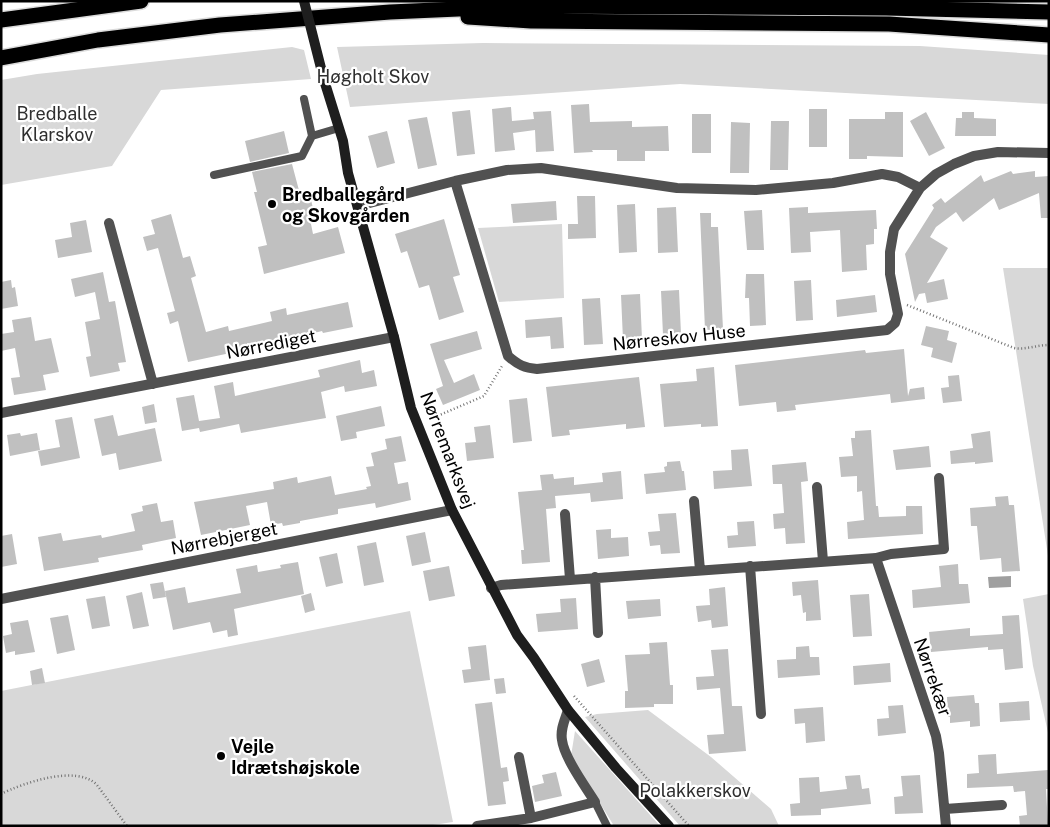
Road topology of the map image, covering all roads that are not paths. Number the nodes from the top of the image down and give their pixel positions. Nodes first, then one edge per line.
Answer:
1 (141, 1) edge
2 (304, 1) edge
3 (390, 12) junction
4 (1049, 12) edge
5 (1, 20) edge
6 (1049, 35) edge
7 (1, 58) edge
8 (304, 99) dead end
9 (339, 128) junction
10 (312, 136) junction
11 (1049, 153) edge
12 (214, 175) dead end
13 (455, 181) junction
14 (920, 188) junction
15 (358, 206) junction
16 (109, 223) dead end
17 (394, 337) junction
18 (153, 384) junction
19 (1, 413) edge
20 (939, 478) dead end
21 (817, 487) dead end
22 (694, 501) dead end
23 (452, 510) junction
24 (565, 514) dead end
25 (876, 558) junction
26 (823, 561) junction
27 (750, 566) junction
28 (700, 570) junction
29 (595, 577) junction
30 (570, 579) junction
31 (491, 588) junction
32 (1, 599) edge
33 (598, 633) dead end
34 (568, 710) junction
35 (761, 714) dead end
36 (519, 757) dead end
37 (595, 802) junction
38 (1002, 805) dead end
39 (945, 809) junction
40 (531, 818) junction
41 (477, 826) edge
42 (607, 826) edge
43 (669, 826) edge
44 (946, 826) edge

1 - 5 highway
2 - 9 street, Nørremarksvej, bridge
3 - 4 highway
3 - 6 highway
3 - 7 highway
8 - 10 lane
9 - 10 lane
9 - 15 street, Nørremarksvej
10 - 12 lane
11 - 14 street, Nørreskov Huse
13 - 14 street
13 - 14 street, Nørreskov Huse
13 - 15 street
15 - 17 street, Nørremarksvej
16 - 18 street
17 - 18 street, Nørrediget
17 - 23 street, Nørremarksvej
18 - 19 street, Nørrediget
20 - 25 street
21 - 26 street
22 - 28 street
23 - 31 street, Nørremarksvej
23 - 32 street, Nørrebjerget
24 - 30 street
25 - 26 street
25 - 39 street, Nørrekær
26 - 27 street
27 - 28 street
27 - 35 street
28 - 29 street
29 - 30 street
29 - 33 street
30 - 31 street
31 - 34 street, Nørremarksvej
34 - 37 street
34 - 43 street, Nørremarksvej
36 - 40 street
37 - 40 street
37 - 42 lane
38 - 39 street
39 - 44 street, Nørrekær
40 - 41 street

